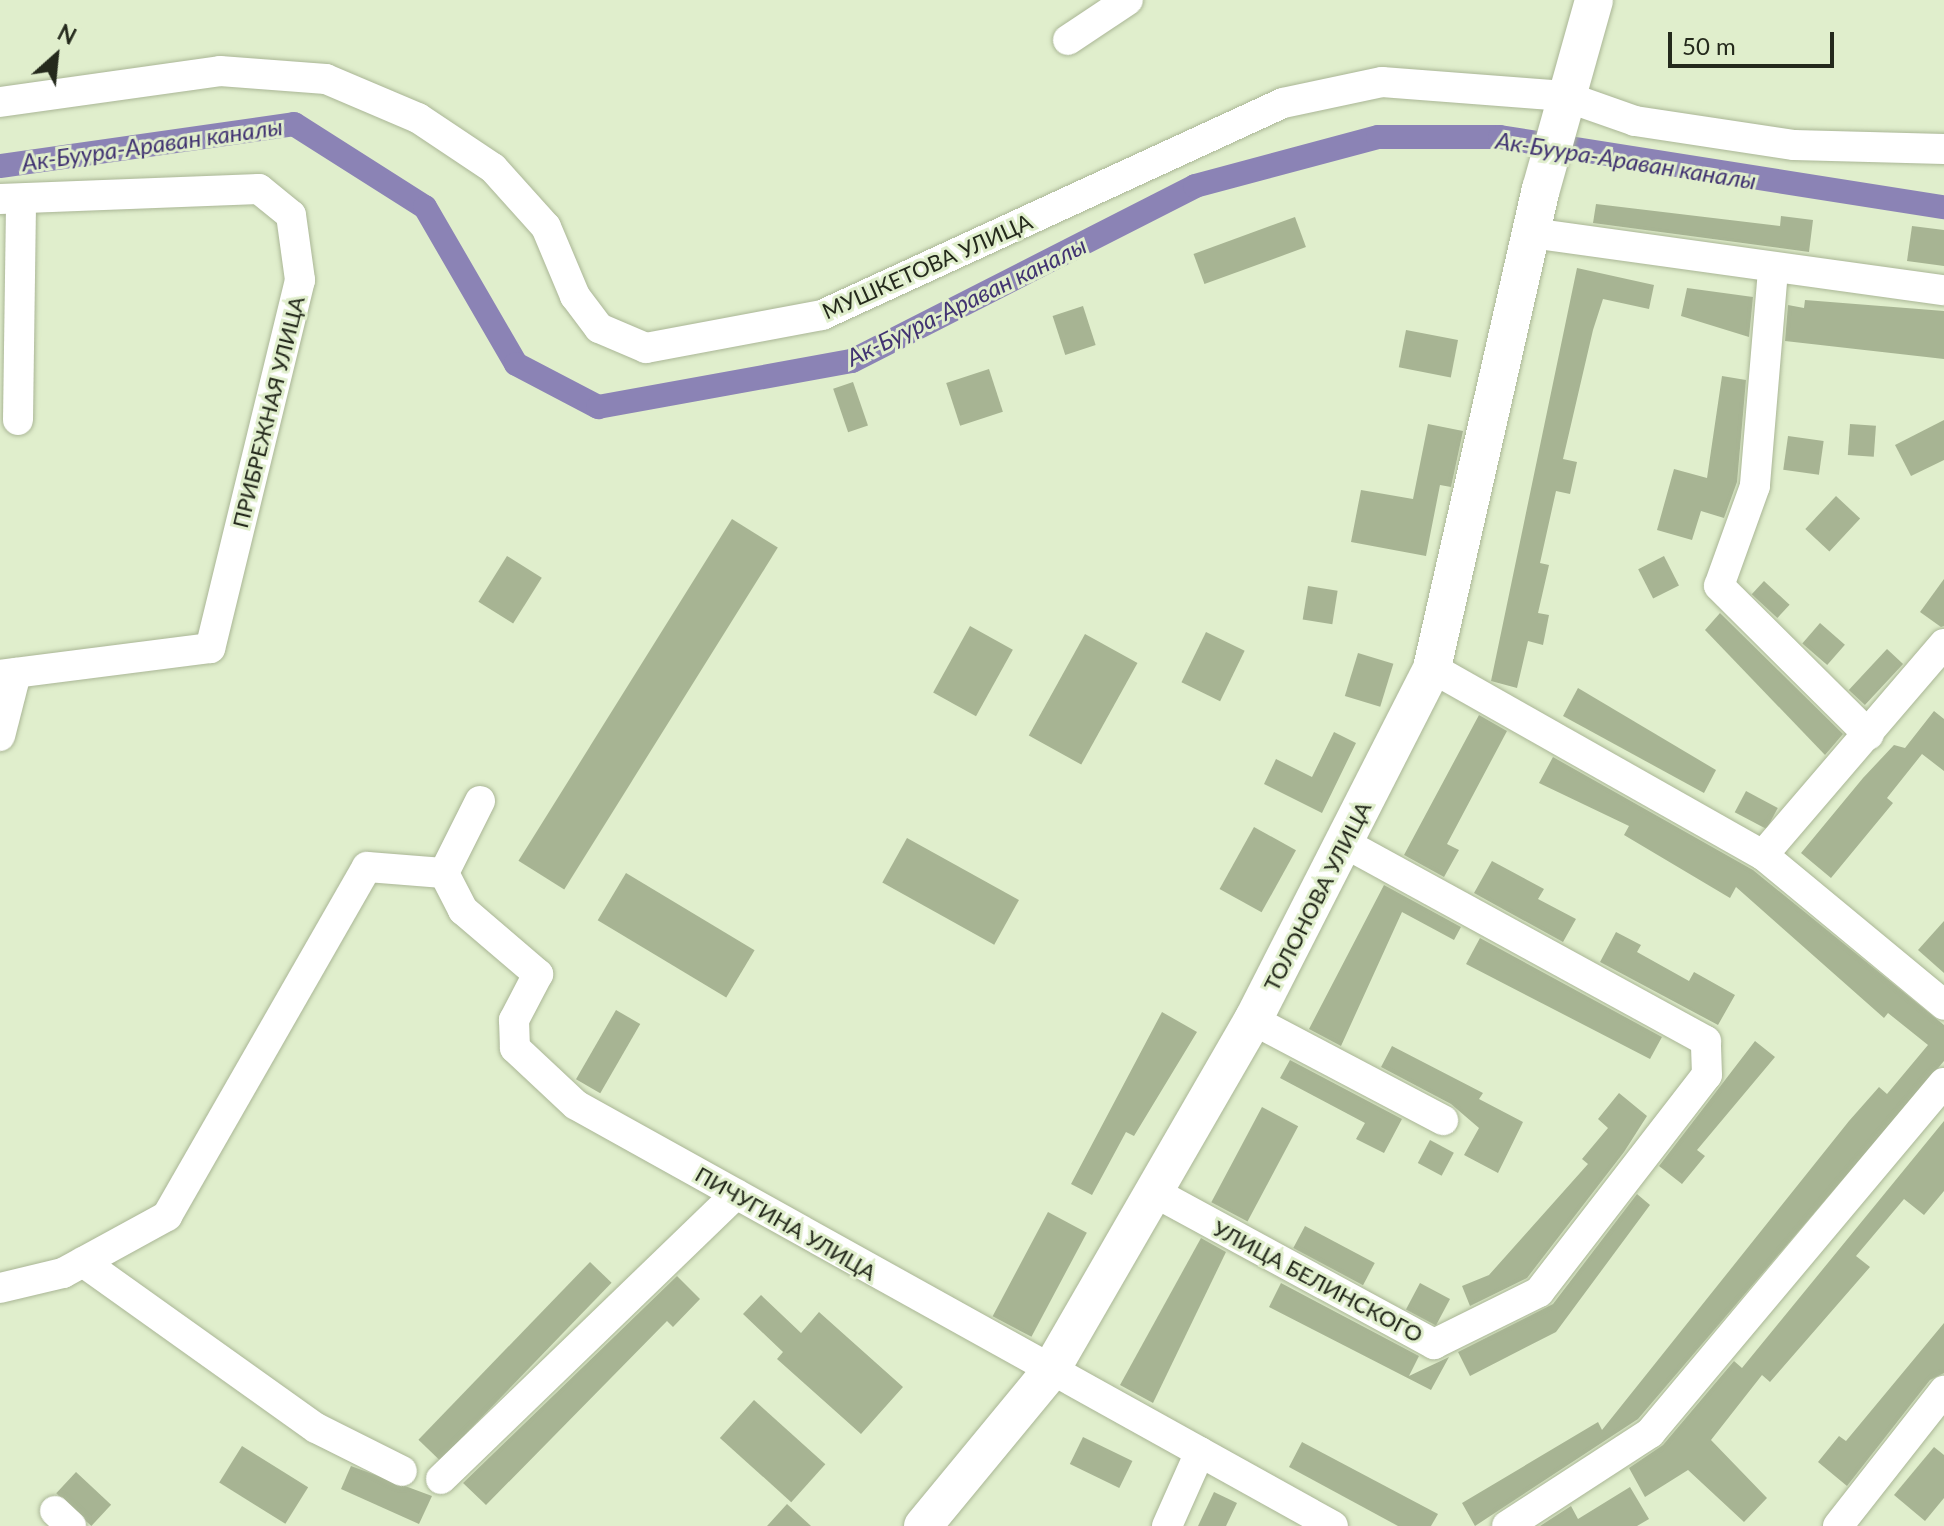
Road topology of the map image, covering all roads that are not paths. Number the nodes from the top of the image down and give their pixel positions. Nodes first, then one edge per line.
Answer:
1 (1128, 0) edge
2 (1594, 0) edge
3 (1068, 40) dead end
4 (0, 102) edge
5 (1562, 106) junction
6 (1944, 149) edge
7 (10, 200) edge
8 (1531, 233) junction
9 (1773, 270) junction
10 (1944, 290) edge
11 (18, 420) dead end
12 (1944, 644) edge
13 (1432, 668) junction
14 (8, 674) edge
15 (1869, 735) junction
16 (0, 736) edge
17 (480, 801) dead end
18 (1345, 843) junction
19 (1763, 855) junction
20 (444, 873) junction
21 (1944, 1005) edge
22 (1253, 1020) junction
23 (1944, 1083) edge
24 (1443, 1120) dead end
25 (1154, 1192) junction
26 (736, 1194) junction
27 (83, 1262) junction
28 (0, 1288) edge
29 (1049, 1373) junction
30 (1944, 1391) edge
31 (1200, 1452) junction
32 (402, 1471) dead end
33 (441, 1479) dead end
34 (923, 1526) edge
35 (1167, 1526) edge
36 (1333, 1526) edge
37 (1507, 1526) edge
38 (1838, 1526) edge

1 - 3 street
2 - 5 main road, ТОЛОНОВА УЛИЦА
4 - 5 street, МУШКЕТОВА УЛИЦА
5 - 6 street, МУШКЕТОВА УЛИЦА
5 - 8 main road, ТОЛОНОВА УЛИЦА
7 - 11 street
7 - 14 street, ПРИБРЕЖНАЯ УЛИЦА
8 - 9 street
8 - 13 main road, ТОЛОНОВА УЛИЦА
9 - 10 street
9 - 15 street
12 - 15 street
13 - 18 main road, ТОЛОНОВА УЛИЦА
13 - 19 street
14 - 16 street
15 - 19 street
17 - 20 street
18 - 22 main road, ТОЛОНОВА УЛИЦА
18 - 25 street, УЛИЦА БЕЛИНСКОГО
19 - 21 street
20 - 26 street, ПИЧУГИНА УЛИЦА
20 - 27 street
22 - 24 street
22 - 25 main road, ТОЛОНОВА УЛИЦА
23 - 37 street
25 - 29 main road, ТОЛОНОВА УЛИЦА
26 - 29 street, ПИЧУГИНА УЛИЦА
26 - 33 street
27 - 28 street
27 - 32 street
29 - 31 street, ПИЧУГИНА УЛИЦА
29 - 34 main road, ТОЛОНОВА УЛИЦА
30 - 38 street
31 - 35 street
31 - 36 street, ПИЧУГИНА УЛИЦА

